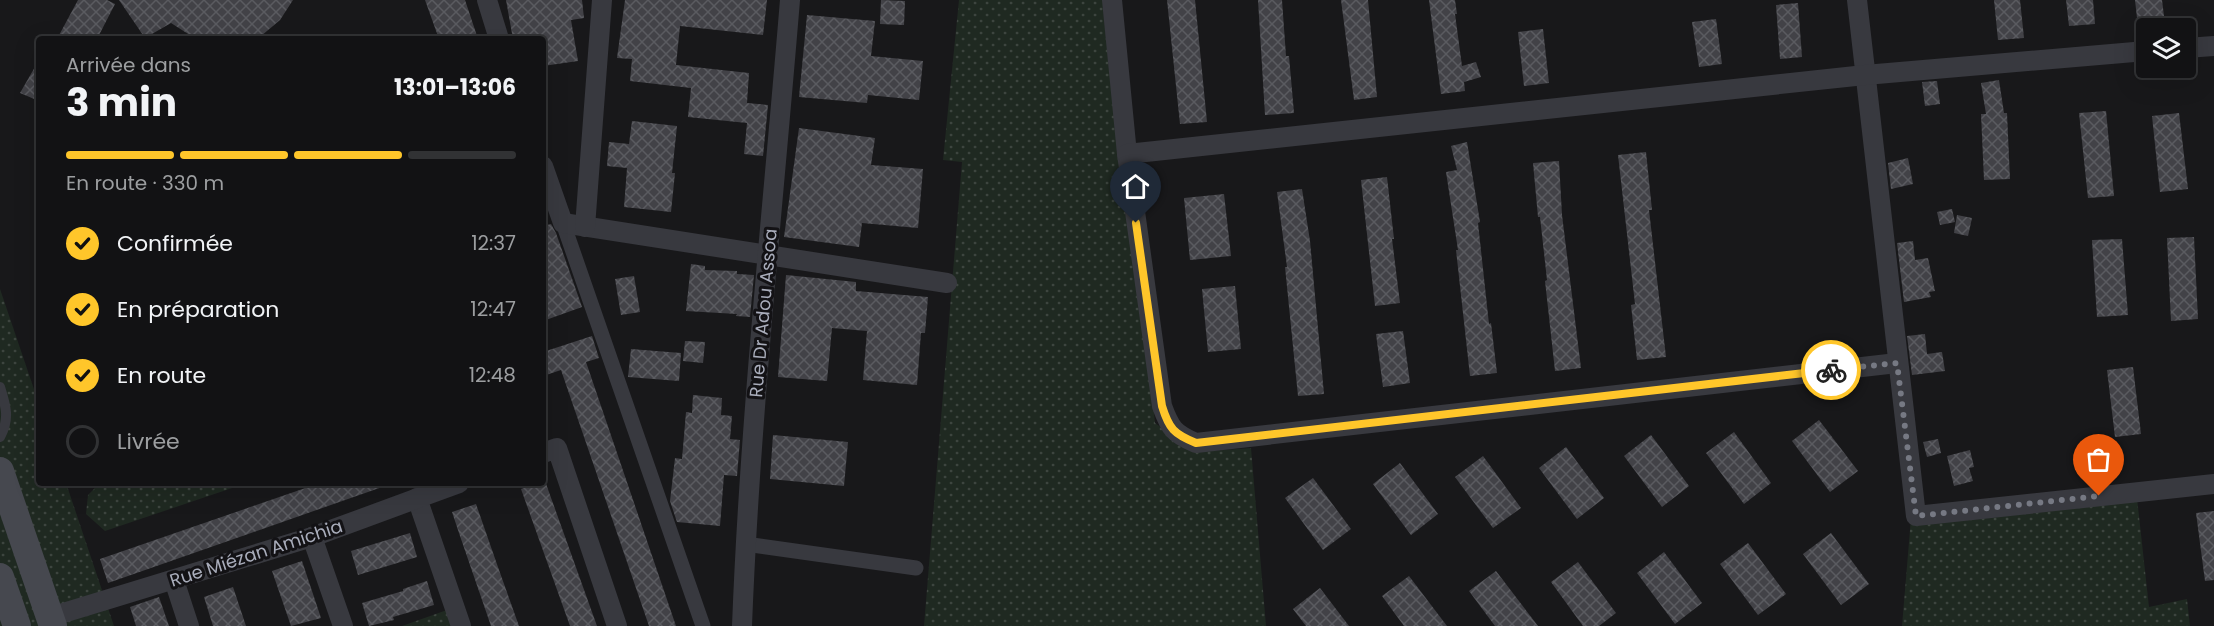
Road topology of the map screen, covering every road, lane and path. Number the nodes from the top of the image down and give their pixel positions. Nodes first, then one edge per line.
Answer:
1 (487, 0) edge
2 (602, 0) edge
3 (790, 0) edge
4 (1112, 0) edge
5 (1857, 0) edge
6 (499, 36) edge
7 (2214, 46) edge
8 (2196, 47) edge
9 (2136, 52) edge
10 (1865, 75) junction
11 (1126, 154) junction
12 (546, 175) edge
13 (563, 223) junction
14 (585, 227) junction
15 (769, 255) junction
16 (947, 283) dead end
17 (1897, 363) junction
18 (0, 387) edge
19 (0, 437) edge
20 (546, 452) edge
21 (0, 471) edge
22 (2214, 484) edge
23 (451, 486) edge
24 (417, 498) junction
25 (312, 537) junction
26 (745, 544) junction
27 (916, 568) dead end
28 (0, 577) edge
29 (174, 580) junction
30 (52, 622) edge
31 (17, 626) edge
32 (189, 626) edge
33 (343, 626) edge
34 (461, 626) edge
35 (617, 626) edge
36 (703, 626) edge
37 (742, 626) edge

1 - 6 street
2 - 14 street
3 - 15 street, Rue Dr Adou Assoa
4 - 11 street
5 - 10 street
7 - 8 street
9 - 10 street
10 - 11 street
10 - 17 street
11 - 17 street
12 - 13 street
13 - 14 street
13 - 36 street
14 - 15 street
15 - 16 street
15 - 26 street, Rue Dr Adou Assoa
17 - 22 street
18 - 19 lane
20 - 35 street
21 - 30 main road
23 - 24 street, Rue Miézan Amichia
24 - 25 street, Rue Miézan Amichia
24 - 34 street
25 - 29 street, Rue Miézan Amichia
25 - 33 street
26 - 27 street
26 - 37 street, Rue Dr Adou Assoa
28 - 31 main road
29 - 30 street, Rue Miézan Amichia
29 - 32 street

